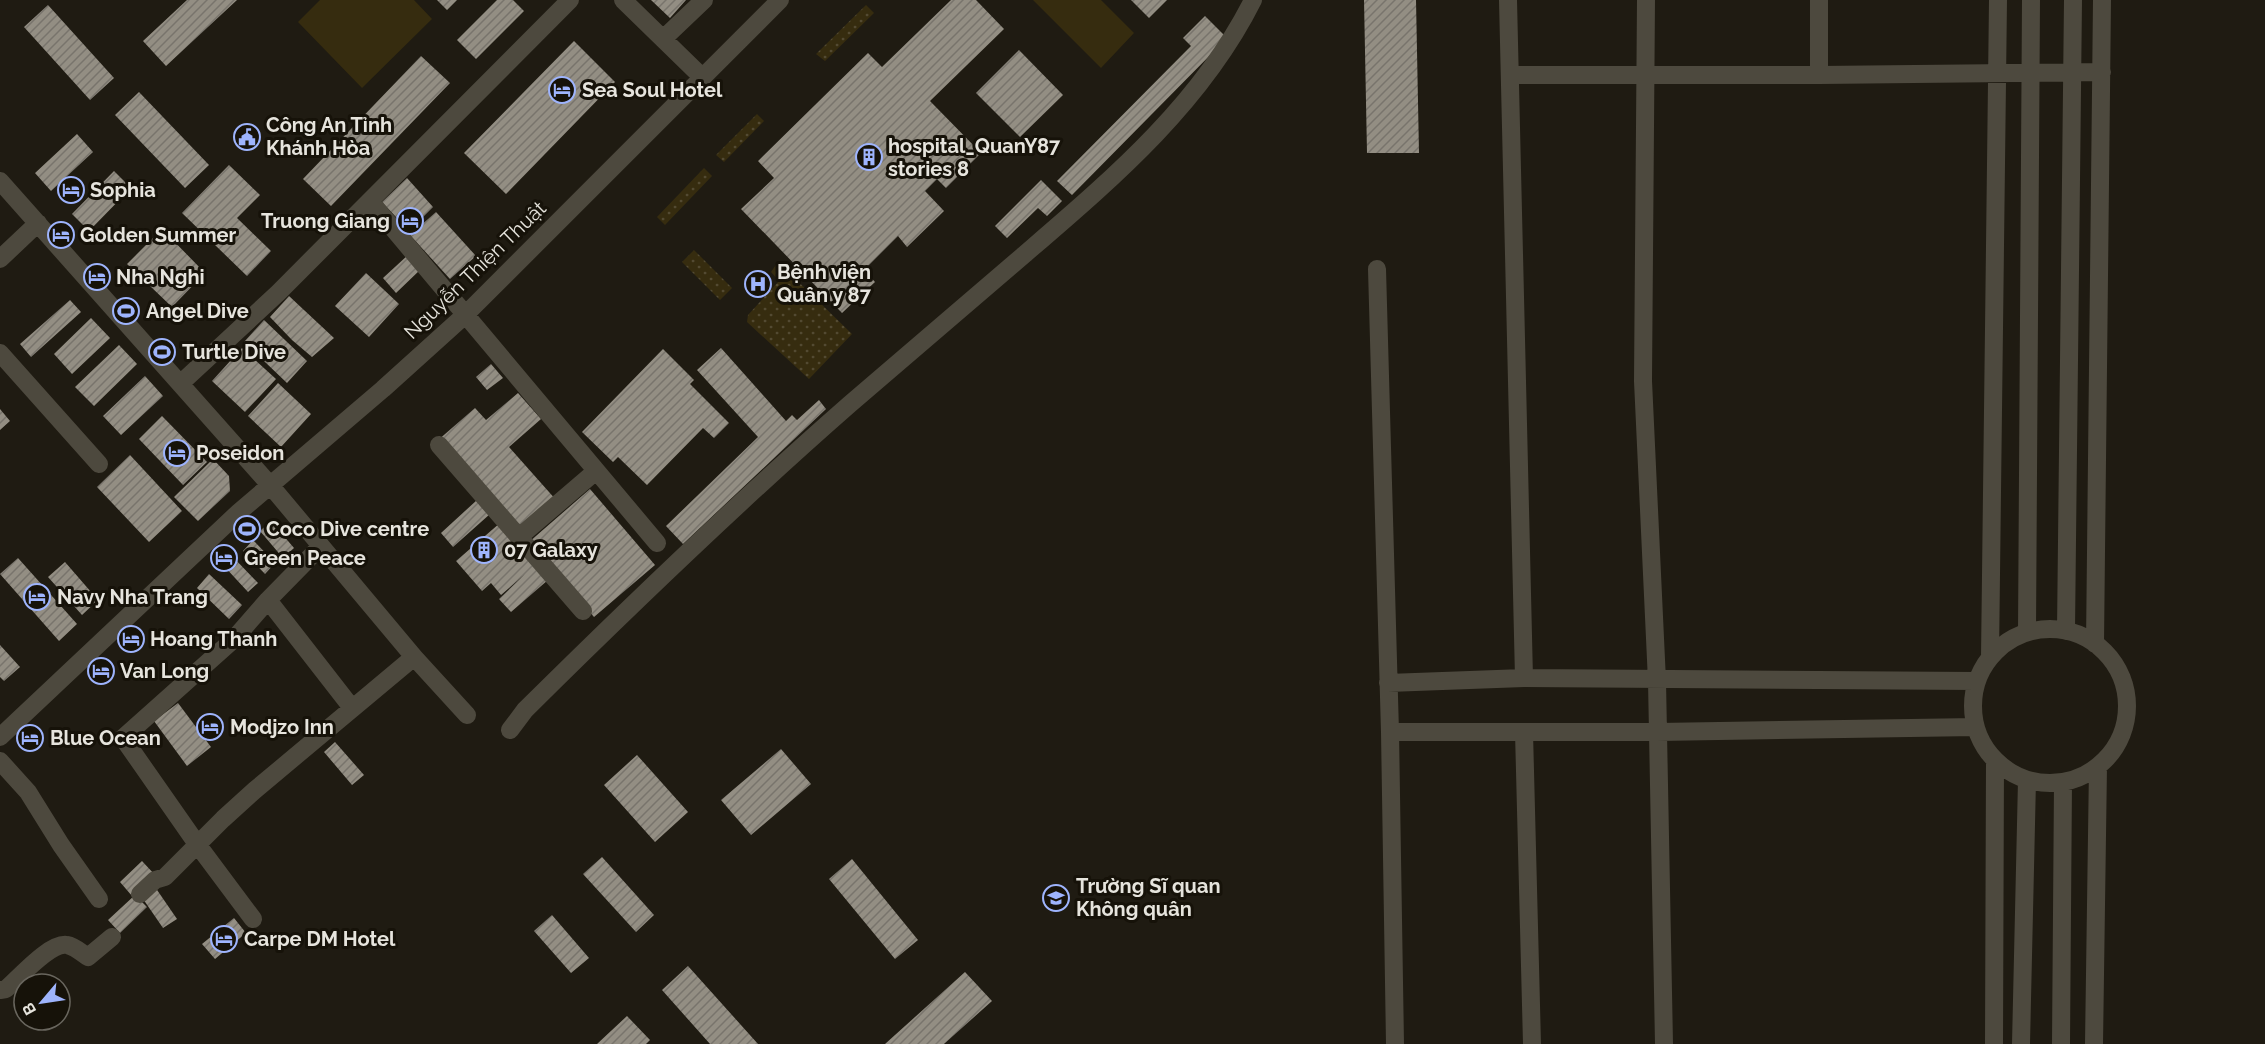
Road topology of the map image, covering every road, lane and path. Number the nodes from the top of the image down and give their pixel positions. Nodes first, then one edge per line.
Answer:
1 (570, 0) edge
2 (623, 0) edge
3 (704, 0) edge
4 (780, 0) edge
5 (1253, 0) edge
6 (1508, 0) edge
7 (1646, 0) edge
8 (1819, 0) edge
9 (1998, 0) edge
10 (2031, 0) edge
11 (2073, 0) edge
12 (2102, 0) edge
13 (663, 39) junction
14 (2072, 72) junction
15 (2102, 72) junction
16 (1998, 73) junction
17 (2032, 74) junction
18 (1510, 75) junction
19 (1819, 75) junction
20 (1646, 76) junction
21 (702, 77) junction
22 (0, 181) edge
23 (370, 201) junction
24 (38, 223) junction
25 (0, 258) edge
26 (1377, 269) dead end
27 (465, 315) junction
28 (0, 353) edge
29 (180, 384) junction
30 (439, 445) dead end
31 (99, 464) dead end
32 (596, 471) junction
33 (270, 485) junction
34 (519, 537) junction
35 (657, 543) dead end
36 (320, 547) junction
37 (268, 600) junction
38 (583, 611) dead end
39 (2066, 631) junction
40 (2027, 632) junction
41 (2095, 644) junction
42 (414, 657) junction
43 (1990, 657) junction
44 (1524, 678) junction
45 (1657, 681) junction
46 (1977, 681) junction
47 (1388, 683) junction
48 (352, 708) junction
49 (467, 716) dead end
50 (1976, 727) junction
51 (510, 730) dead end
52 (1390, 732) junction
53 (1524, 732) junction
54 (1658, 732) junction
55 (0, 737) edge
56 (1995, 760) junction
57 (0, 761) edge
58 (2098, 766) junction
59 (2027, 780) junction
60 (2063, 782) junction
61 (197, 844) junction
62 (140, 894) dead end
63 (99, 899) dead end
64 (253, 920) dead end
65 (112, 937) dead end
66 (0, 990) edge
67 (1395, 1044) edge
68 (1532, 1044) edge
69 (1664, 1044) edge
70 (1994, 1044) edge
71 (2021, 1044) edge
72 (2061, 1044) edge
73 (2094, 1044) edge

1 - 23 street
2 - 13 street
3 - 13 street
4 - 21 street, Nguyễn Thiện Thuật
5 - 51 street
6 - 18 street
7 - 20 street
8 - 19 street
9 - 16 street
10 - 17 street
11 - 14 street
12 - 15 street
13 - 21 street
14 - 15 street
14 - 17 street
14 - 39 street
15 - 41 street
16 - 17 street
16 - 19 street
16 - 43 street
17 - 40 street
18 - 20 street
18 - 44 street
19 - 20 street
20 - 45 street
21 - 27 street, Nguyễn Thiện Thuật
22 - 24 street
23 - 27 street
23 - 29 street
24 - 25 street
24 - 29 street
26 - 47 street
27 - 32 street
27 - 33 street, Nguyễn Thiện Thuật
28 - 31 street
29 - 33 street
30 - 34 street
32 - 34 street
32 - 35 street
33 - 36 street
33 - 55 street, Nguyễn Thiện Thuật
34 - 38 street
36 - 37 street
36 - 42 street
37 - 48 street
37 - 61 street
39 - 40 street
39 - 41 street
40 - 43 street
41 - 58 street
42 - 48 street
42 - 49 street
43 - 46 street
44 - 45 street
44 - 47 street
45 - 46 street
45 - 54 street
46 - 50 street
47 - 52 street
48 - 61 street
50 - 54 street
50 - 56 street
52 - 53 street
52 - 67 street
53 - 54 street
53 - 68 street
54 - 69 street
56 - 59 street
56 - 70 street
57 - 63 street
58 - 60 street
58 - 73 street
59 - 60 street
59 - 71 street
60 - 72 street
61 - 62 street
61 - 64 street
65 - 66 street

